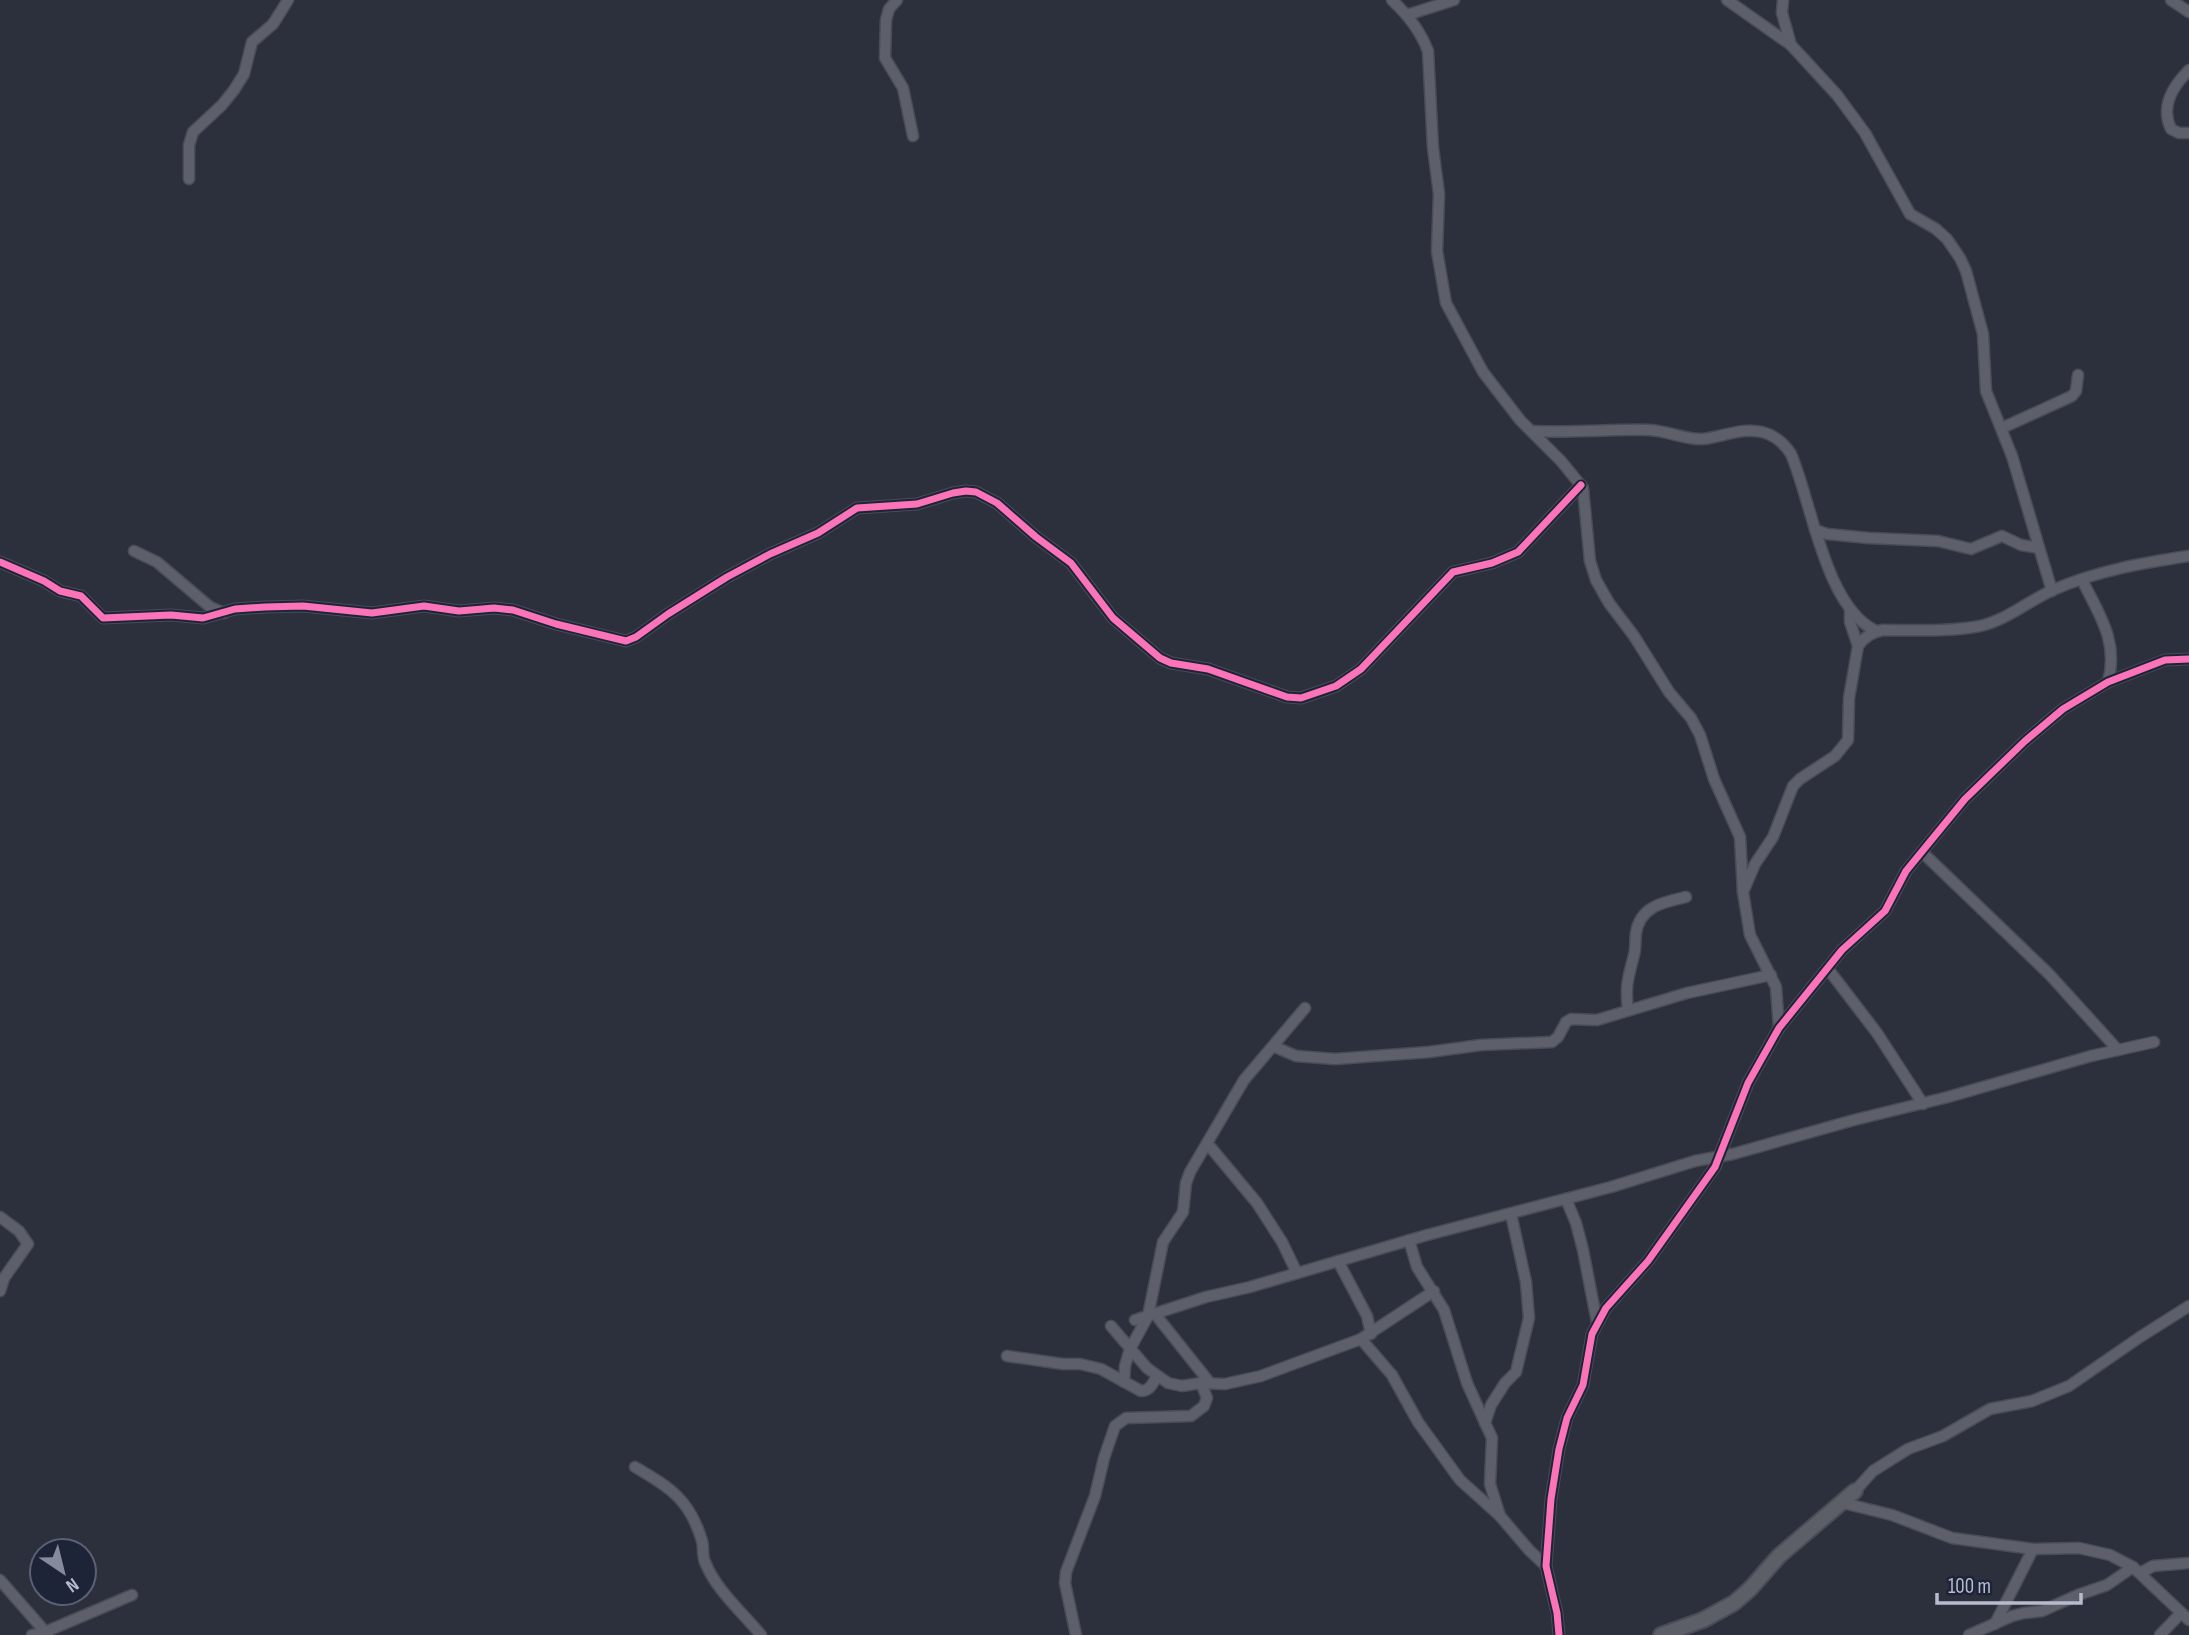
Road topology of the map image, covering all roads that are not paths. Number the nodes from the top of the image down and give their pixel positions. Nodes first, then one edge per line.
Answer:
1 (288, 0) edge
2 (897, 0) edge
3 (1392, 0) edge
4 (1454, 0) edge
5 (1727, 0) edge
6 (1783, 0) edge
7 (2171, 0) edge
8 (2189, 12) edge
9 (1407, 15) junction
10 (1791, 45) junction
11 (2189, 70) edge
12 (2189, 133) edge
13 (913, 136) dead end
14 (189, 179) dead end
15 (2078, 375) dead end
16 (2002, 428) junction
17 (1532, 431) junction
18 (1581, 485) junction
19 (1815, 530) junction
20 (2039, 548) junction
21 (134, 551) dead end
22 (2189, 556) edge
23 (0, 562) edge
24 (2082, 580) junction
25 (2052, 591) junction
26 (1850, 610) junction
27 (224, 613) junction
28 (1876, 631) junction
29 (1858, 646) junction
30 (2189, 659) edge
31 (2108, 682) junction
32 (1922, 852) junction
33 (1743, 892) junction
34 (1686, 897) dead end
35 (1828, 970) junction
36 (1771, 975) junction
37 (1305, 1008) dead end
38 (1628, 1010) junction
39 (1779, 1028) junction
40 (2154, 1042) dead end
41 (1275, 1047) junction
42 (2118, 1050) junction
43 (1923, 1104) junction
44 (1207, 1143) junction
45 (1720, 1156) junction
46 (1566, 1199) junction
47 (1511, 1214) junction
48 (0, 1217) edge
49 (1409, 1240) junction
50 (1338, 1261) junction
51 (1297, 1273) junction
52 (0, 1291) edge
53 (1434, 1291) junction
54 (2189, 1306) edge
55 (1152, 1315) junction
56 (1135, 1320) dead end
57 (1597, 1322) junction
58 (1111, 1326) dead end
59 (1366, 1336) junction
60 (1130, 1349) junction
61 (1007, 1356) dead end
62 (1157, 1376) junction
63 (1124, 1382) junction
64 (1205, 1383) junction
65 (1485, 1423) junction
66 (635, 1467) dead end
67 (1855, 1491) joint
68 (1843, 1503) junction
69 (1500, 1516) junction
70 (2033, 1549) junction
71 (2189, 1563) edge
72 (1546, 1566) junction
73 (2136, 1570) junction
74 (0, 1580) edge
75 (132, 1595) dead end
76 (2185, 1616) edge
77 (1995, 1625) junction
78 (47, 1633) edge
79 (32, 1635) edge
80 (761, 1635) edge
81 (1076, 1635) edge
82 (1559, 1635) edge
83 (1661, 1635) edge
84 (1969, 1635) edge
85 (2160, 1635) edge

1 - 14 street
2 - 13 street
3 - 9 street
4 - 9 street
5 - 10 street
6 - 10 street
7 - 8 street
9 - 17 street
10 - 16 street
11 - 12 street
15 - 16 street
16 - 20 street
17 - 18 street
17 - 19 street
18 - 27 street
18 - 33 street
19 - 20 street
19 - 26 street
20 - 25 street
21 - 27 street
22 - 24 street
23 - 27 street
24 - 25 street
24 - 31 street
25 - 28 street
26 - 28 street
26 - 29 street
28 - 29 street
29 - 33 street
30 - 31 street
31 - 32 street
32 - 35 street
32 - 42 street
33 - 36 street
34 - 38 street
35 - 39 street
35 - 43 street
36 - 38 street
36 - 39 street
37 - 41 street
38 - 41 street
39 - 45 street
40 - 42 street
41 - 44 street
42 - 43 street
43 - 45 street
44 - 51 street
44 - 55 street
45 - 46 street
45 - 57 street
46 - 47 street
46 - 57 street
47 - 49 street
47 - 65 street
48 - 52 street
49 - 50 street
49 - 53 street
50 - 51 street
50 - 59 street
51 - 55 street
53 - 59 street
53 - 65 street
54 - 67 street
55 - 56 street
55 - 60 street
55 - 64 street
57 - 72 street
58 - 60 street
59 - 64 street
59 - 69 street
60 - 62 street
60 - 63 street
61 - 63 street
62 - 63 street
62 - 64 street
64 - 81 street
65 - 69 street
66 - 80 street
67 - 68 street
68 - 70 street
68 - 83 street
69 - 72 street
70 - 73 street
70 - 77 street
71 - 73 street
72 - 82 street
73 - 76 street
73 - 77 street
74 - 78 street
75 - 78 street
76 - 85 street
77 - 84 street
78 - 79 street

